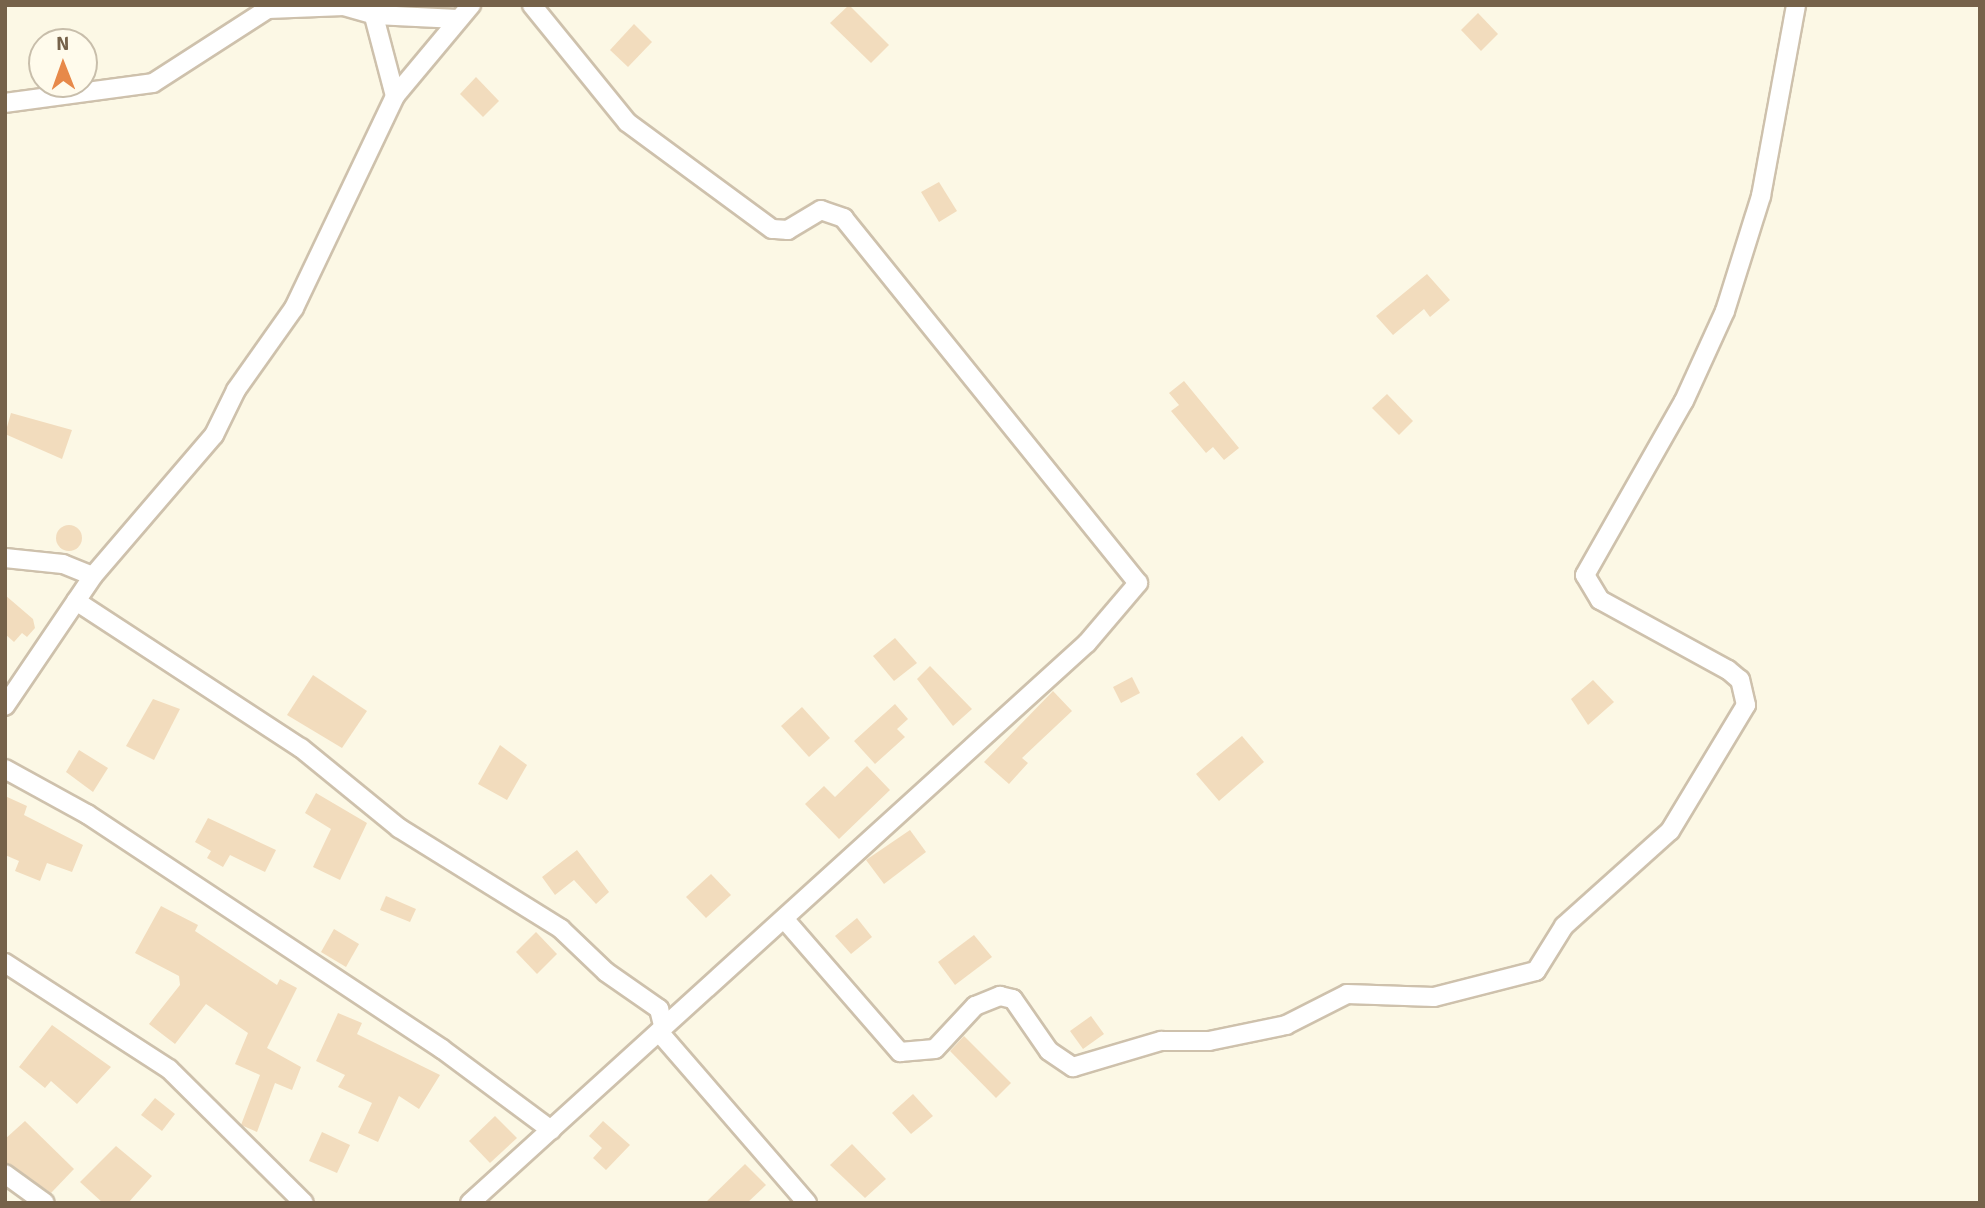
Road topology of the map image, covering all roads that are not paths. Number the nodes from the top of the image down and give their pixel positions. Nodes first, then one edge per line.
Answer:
1 (471, 5) edge
2 (532, 5) edge
3 (1796, 5) edge
4 (373, 10) edge
5 (458, 19) junction
6 (395, 96) junction
7 (5, 103) edge
8 (5, 558) edge
9 (93, 576) junction
10 (76, 601) junction
11 (5, 706) edge
12 (5, 769) edge
13 (786, 921) junction
14 (5, 963) edge
15 (661, 1029) junction
16 (551, 1130) junction
17 (5, 1174) edge
18 (44, 1203) edge
19 (304, 1203) edge
20 (470, 1203) edge
21 (807, 1203) edge

1 - 5 street
2 - 13 street
3 - 13 street
4 - 5 street
4 - 6 street
4 - 7 street
5 - 6 street
6 - 9 street
8 - 9 street
9 - 10 street
10 - 11 street
10 - 15 street
12 - 16 street
13 - 15 street
14 - 19 street
15 - 16 street
15 - 21 street
16 - 20 street
17 - 18 street

